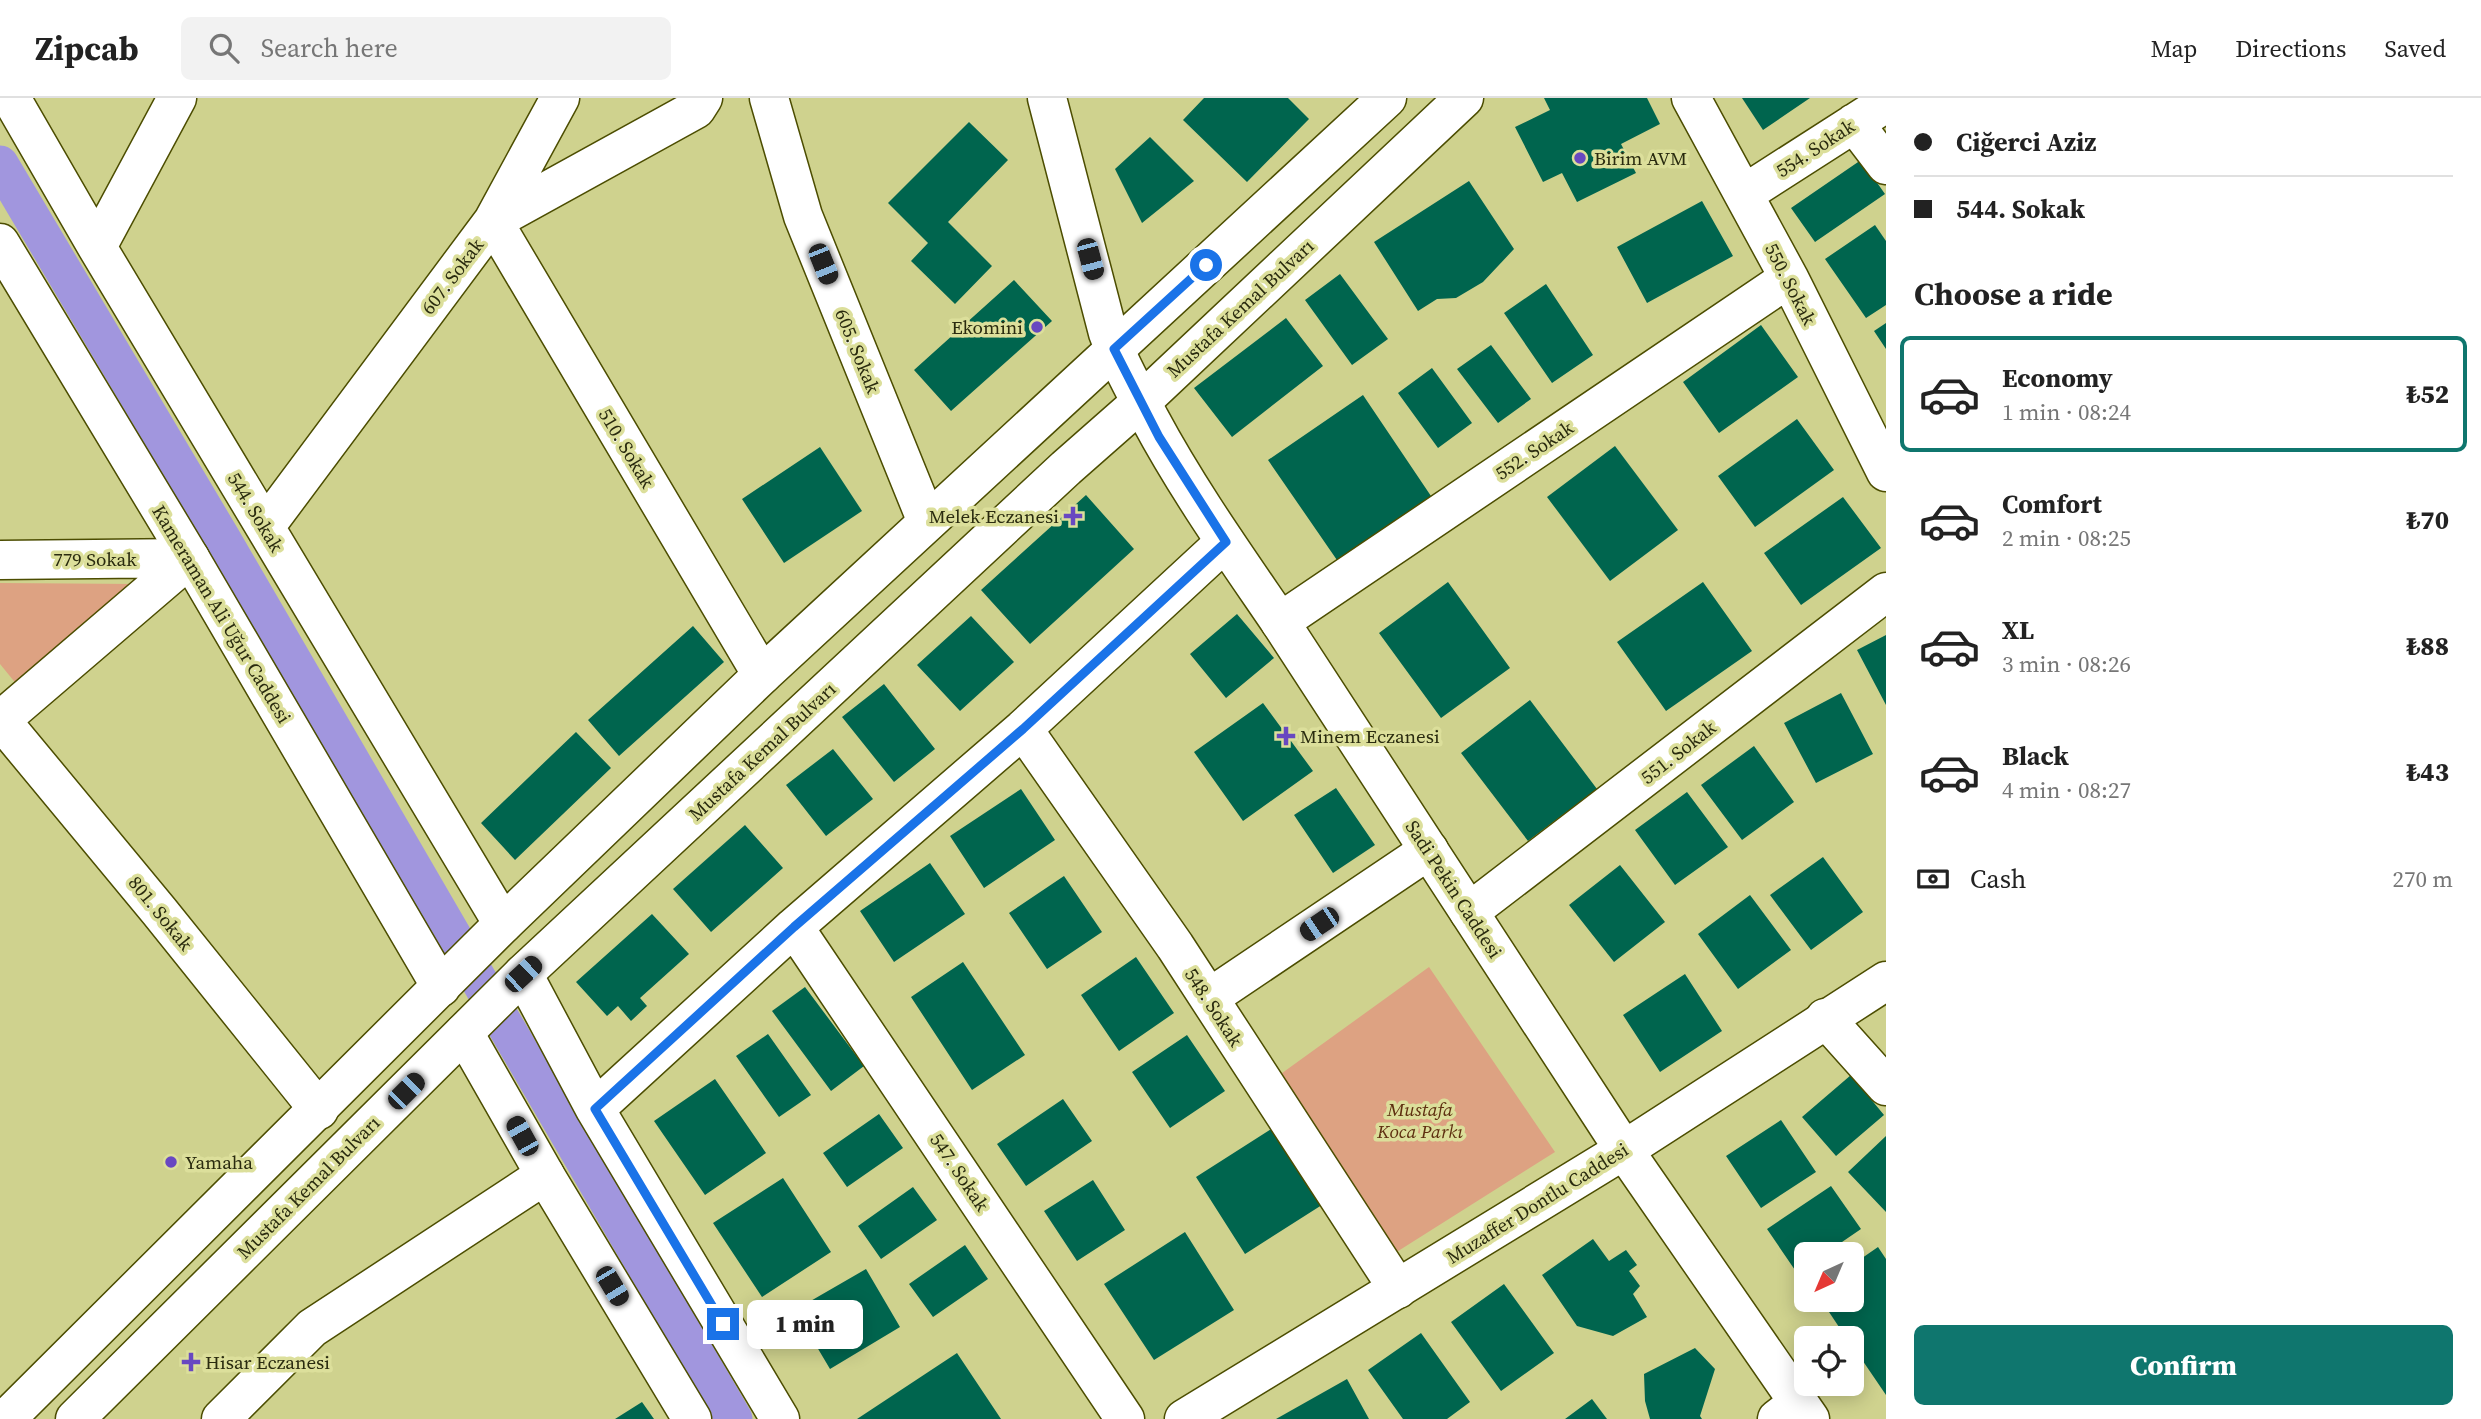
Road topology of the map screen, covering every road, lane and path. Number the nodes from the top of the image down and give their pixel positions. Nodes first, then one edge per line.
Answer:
1 (11, 98) edge
2 (177, 98) edge
3 (560, 98) edge
4 (703, 98) edge
5 (769, 98) edge
6 (1047, 98) edge
7 (1387, 98) edge
8 (1464, 98) edge
9 (1691, 98) edge
10 (1886, 103) edge
11 (1854, 123) junction
12 (1886, 165) edge
13 (1744, 194) junction
14 (493, 221) junction
15 (0, 243) edge
16 (97, 247) junction
17 (1789, 278) junction
18 (1114, 349) junction
19 (1141, 402) junction
20 (1886, 472) edge
21 (927, 522) junction
22 (265, 527) junction
23 (1226, 542) junction
24 (190, 558) junction
25 (0, 560) edge
26 (1886, 592) edge
27 (1280, 622) junction
28 (762, 675) junction
29 (0, 719) edge
30 (1023, 729) junction
31 (1429, 849) junction
32 (1469, 912) junction
33 (794, 927) junction
34 (499, 928) junction
35 (523, 974) junction
36 (1886, 981) edge
37 (446, 982) junction
38 (1209, 998) junction
39 (1825, 1018) junction
40 (464, 1033) junction
41 (1886, 1086) edge
42 (595, 1109) junction
43 (318, 1110) junction
44 (1624, 1150) junction
45 (545, 1175) junction
46 (1398, 1289) junction
47 (7, 1409) edge
48 (1796, 1413) edge
49 (75, 1419) edge
50 (221, 1419) edge
51 (692, 1419) edge
52 (780, 1419) edge
53 (1125, 1419) edge
54 (1184, 1419) edge

1 - 16 street, 544. Sokak
2 - 16 street
3 - 14 street
4 - 14 street, 607. Sokak
5 - 21 street, 605. Sokak
6 - 18 street, Sadi Pekin Caddesi
7 - 18 street
8 - 19 street, Mustafa Kemal Bulvarı
9 - 13 street, 550. Sokak
10 - 11 street, 554. Sokak
11 - 12 street
11 - 13 street, 554. Sokak
13 - 17 street, 550. Sokak
14 - 22 street, 607. Sokak
14 - 28 street, 510. Sokak
15 - 24 street, Kameraman Ali Uğur Caddesi
16 - 22 street, 544. Sokak
17 - 20 street, 550. Sokak
17 - 27 street, 552. Sokak
18 - 19 street, Sadi Pekin Caddesi
18 - 21 street
19 - 23 street, Sadi Pekin Caddesi
19 - 35 street, Mustafa Kemal Bulvarı
21 - 28 street
22 - 34 street, 544. Sokak
23 - 27 street, Sadi Pekin Caddesi
23 - 30 street
24 - 25 street, 779 Sokak
24 - 29 street
24 - 37 street, Kameraman Ali Uğur Caddesi
26 - 32 street, 551. Sokak
27 - 31 street, Sadi Pekin Caddesi
28 - 34 street
29 - 43 street, 801. Sokak
30 - 33 street
30 - 38 street, 548. Sokak
31 - 32 street, Sadi Pekin Caddesi
31 - 38 street
32 - 44 street, Sadi Pekin Caddesi
33 - 42 street
33 - 53 street, 547. Sokak
34 - 37 street
35 - 40 street, Mustafa Kemal Bulvarı
35 - 42 street
36 - 39 street, Muzaffer Dontlu Caddesi
37 - 43 street
38 - 46 street, 548. Sokak
39 - 41 street
39 - 44 street, Muzaffer Dontlu Caddesi
40 - 45 street
40 - 49 street, Mustafa Kemal Bulvarı
42 - 52 street
43 - 47 street
44 - 46 street, Muzaffer Dontlu Caddesi
44 - 48 street, Sadi Pekin Caddesi
45 - 50 street
45 - 51 street
46 - 54 street, Muzaffer Dontlu Caddesi

